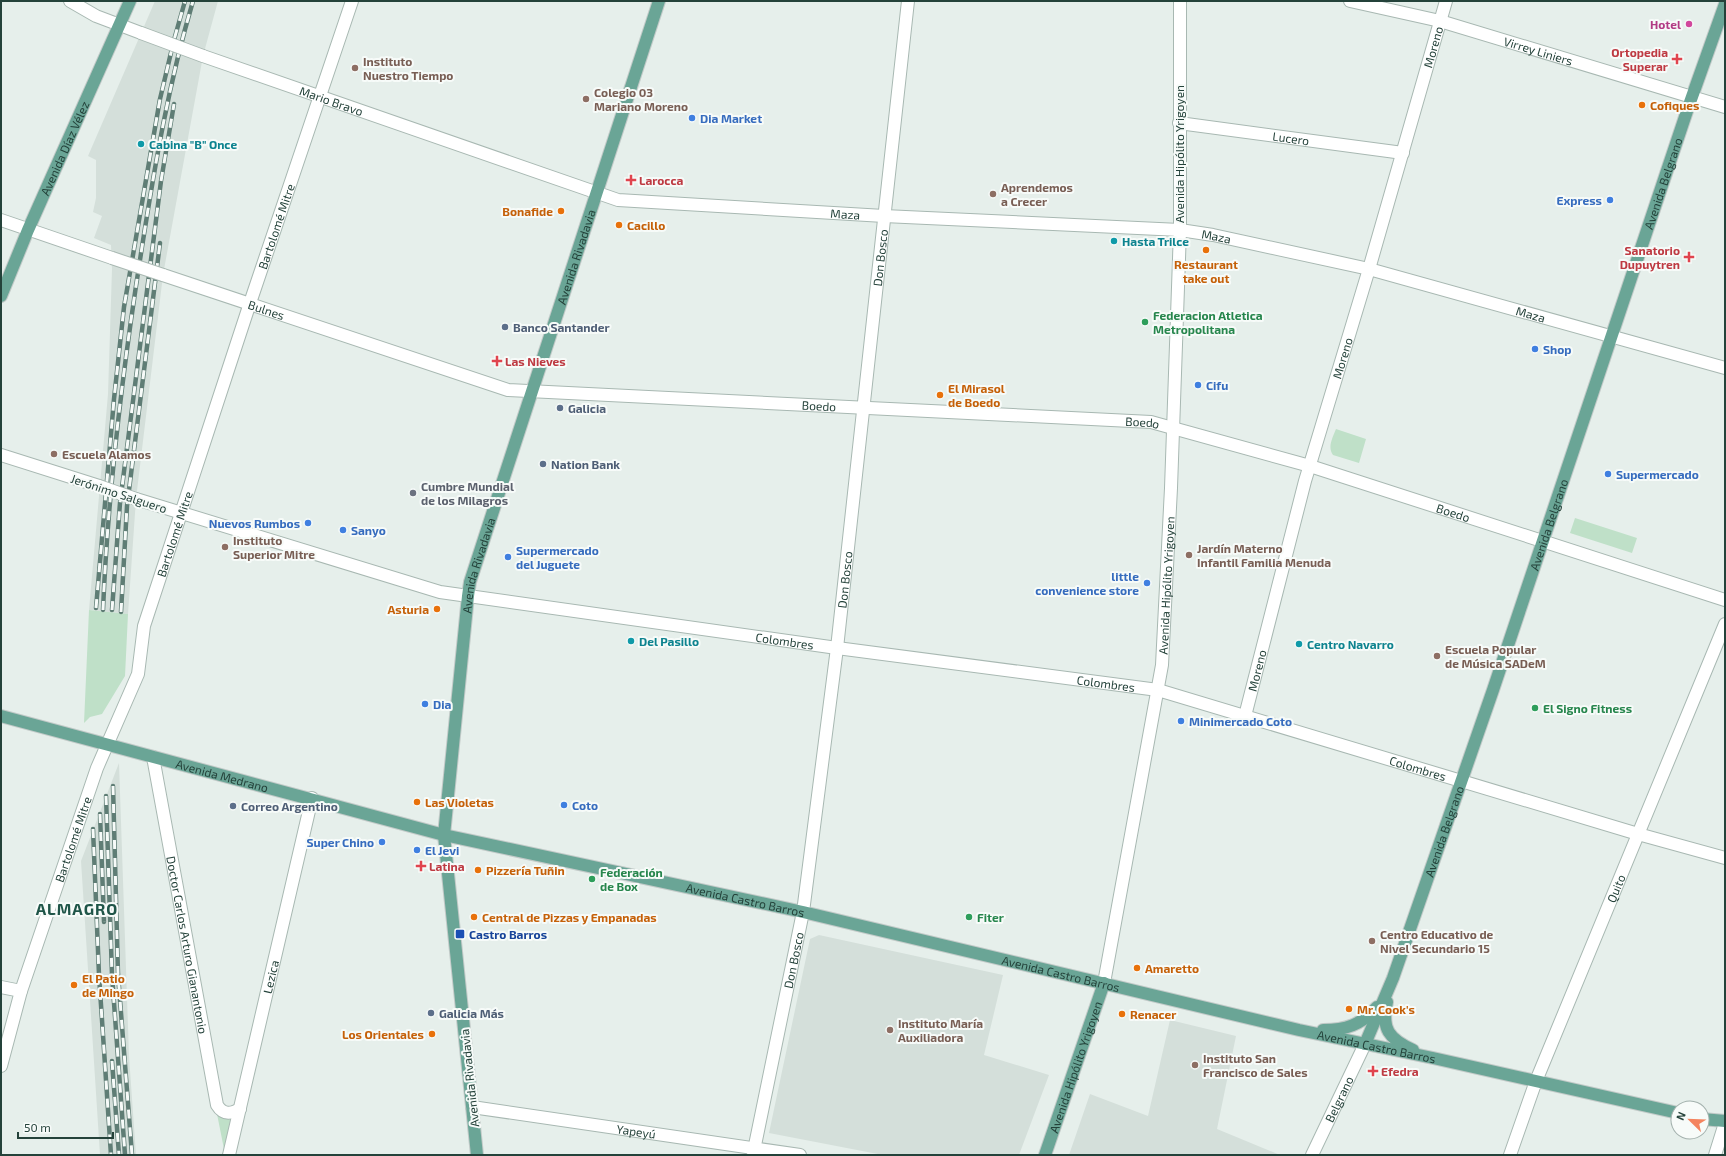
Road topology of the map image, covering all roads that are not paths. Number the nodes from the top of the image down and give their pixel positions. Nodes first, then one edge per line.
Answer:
1 (70, 1) edge
2 (130, 1) edge
3 (352, 1) edge
4 (659, 1) edge
5 (908, 1) edge
6 (1180, 1) edge
7 (1350, 1) edge
8 (1446, 1) edge
9 (1725, 4) edge
10 (1440, 21) junction
11 (120, 24) junction
12 (1692, 96) junction
13 (319, 97) junction
14 (1725, 107) edge
15 (1179, 123) junction
16 (1403, 153) junction
17 (597, 192) junction
18 (884, 216) junction
19 (1, 220) edge
20 (28, 230) junction
21 (1180, 230) junction
22 (1369, 269) junction
23 (1, 296) edge
24 (250, 303) junction
25 (1611, 337) junction
26 (1725, 368) edge
27 (533, 390) junction
28 (863, 407) junction
29 (1172, 428) junction
30 (1, 455) edge
31 (1310, 466) junction
32 (181, 513) junction
33 (1542, 541) junction
34 (468, 596) junction
35 (1725, 600) edge
36 (1725, 624) edge
37 (837, 648) junction
38 (1158, 690) junction
39 (1, 716) edge
40 (1245, 716) junction
41 (106, 745) junction
42 (153, 757) junction
43 (1461, 781) junction
44 (312, 798) junction
45 (1638, 834) junction
46 (444, 835) junction
47 (1725, 858) edge
48 (803, 912) junction
49 (1393, 978) junction
50 (1104, 983) junction
51 (1, 987) edge
52 (21, 991) junction
53 (1383, 1000) junction
54 (1299, 1030) junction
55 (1364, 1044) junction
56 (1433, 1058) junction
57 (1, 1066) edge
58 (1536, 1081) junction
59 (472, 1107) junction
60 (240, 1109) junction
61 (1670, 1111) edge
62 (1710, 1120) edge
63 (1725, 1122) edge
64 (754, 1151) edge
65 (229, 1155) edge
66 (476, 1155) edge
67 (800, 1155) edge
68 (1045, 1155) edge
69 (1312, 1155) edge
70 (1510, 1155) edge
71 (1715, 1155) edge

1 - 11 street, Mario Bravo
2 - 11 main road, Avenida Díaz Vélez
3 - 13 street, Bartolomé Mitre
4 - 17 main road, Avenida Rivadavia
5 - 18 street, Don Bosco
6 - 15 street, Avenida Hipólito Yrigoyen
7 - 10 street, Virrey Liniers
8 - 10 street, Moreno
9 - 12 main road, Avenida Belgrano
10 - 12 street, Virrey Liniers
10 - 16 street, Moreno
11 - 13 street, Mario Bravo, bridge
11 - 20 main road, Avenida Díaz Vélez
12 - 14 street, Virrey Liniers
12 - 25 main road, Avenida Belgrano
13 - 17 street, Mario Bravo
13 - 24 street, Bartolomé Mitre
15 - 16 street, Lucero
15 - 21 street, Avenida Hipólito Yrigoyen
16 - 22 street, Moreno
17 - 18 street, Maza
17 - 27 main road, Avenida Rivadavia
18 - 21 street, Maza
18 - 28 street, Don Bosco
19 - 20 street, Bulnes
20 - 23 main road, Avenida Díaz Vélez
20 - 24 street, Bulnes, bridge
21 - 22 street, Maza
21 - 29 street, Avenida Hipólito Yrigoyen
22 - 25 street, Maza
22 - 31 street, Moreno
24 - 27 street, Bulnes
24 - 32 street, Bartolomé Mitre
25 - 26 street, Maza
25 - 33 main road, Avenida Belgrano
27 - 28 street, Boedo
27 - 34 main road, Avenida Rivadavia
28 - 29 street, Boedo
28 - 37 street, Don Bosco
29 - 31 street, Boedo
29 - 38 street, Avenida Hipólito Yrigoyen
30 - 32 street, Jerónimo Salguero, bridge
31 - 33 street, Boedo
31 - 40 street, Moreno
32 - 34 street, Jerónimo Salguero
32 - 41 street, Bartolomé Mitre
33 - 35 street, Boedo
33 - 43 main road, Avenida Belgrano
34 - 37 street, Colombres
34 - 46 main road, Avenida Rivadavia
36 - 45 street, Quito
37 - 38 street, Colombres
37 - 48 street, Don Bosco
38 - 40 street, Colombres
38 - 50 street, Avenida Hipólito Yrigoyen
39 - 41 main road, Avenida Medrano
40 - 43 street, Colombres
41 - 42 main road, Avenida Medrano
41 - 52 street, Bartolomé Mitre
42 - 44 main road, Avenida Medrano
42 - 60 street, Doctor Carlos Arturo Gianantonio
43 - 45 street, Colombres
43 - 49 main road, Avenida Belgrano
44 - 46 main road, Avenida Medrano
44 - 60 street, Lezica
45 - 47 street, Colombres
45 - 58 street, Quito
46 - 48 main road, Avenida Castro Barros
46 - 59 main road, Avenida Rivadavia
48 - 50 main road, Avenida Castro Barros
48 - 64 street, Don Bosco
49 - 53 main road, Avenida Belgrano
49 - 56 main road
50 - 54 main road, Avenida Castro Barros
50 - 68 main road, Avenida Hipólito Yrigoyen
51 - 52 street
52 - 57 street, Bartolomé Mitre
53 - 54 main road
53 - 55 main road, Avenida Belgrano
54 - 55 main road, Avenida Castro Barros
55 - 56 main road, Avenida Castro Barros
55 - 69 street, Belgrano
56 - 58 main road, Avenida Castro Barros
58 - 61 main road, Avenida Castro Barros
58 - 70 street, Quito
59 - 64 street, Yapeyú
59 - 66 main road, Avenida Rivadavia
60 - 65 street, Lezica
62 - 63 main road
63 - 71 street
64 - 67 street, Yapeyú

